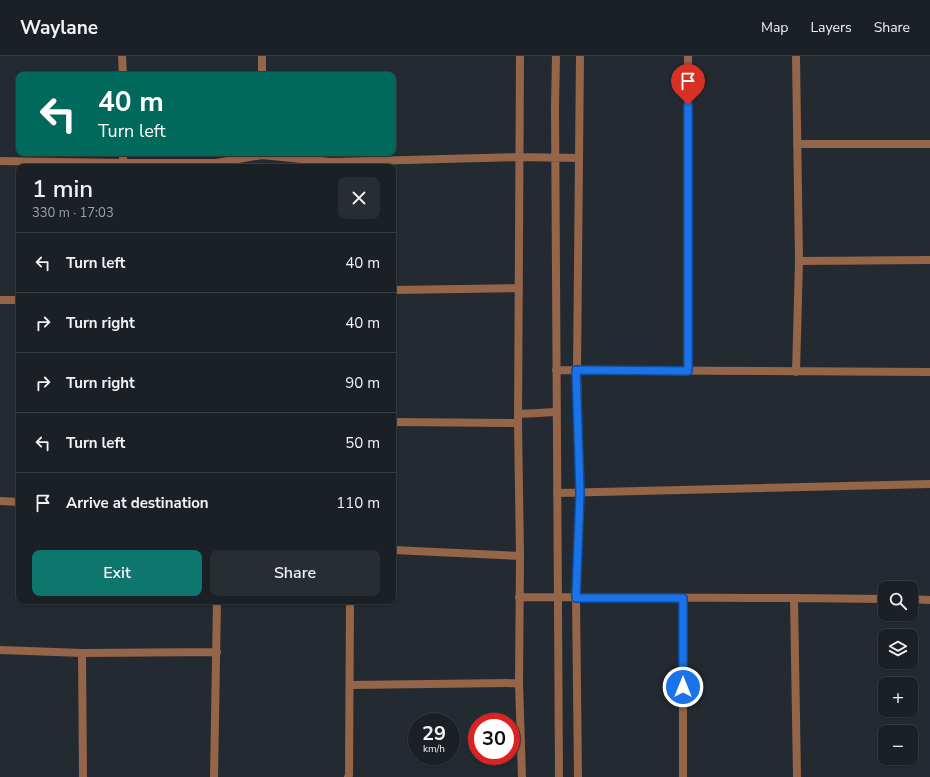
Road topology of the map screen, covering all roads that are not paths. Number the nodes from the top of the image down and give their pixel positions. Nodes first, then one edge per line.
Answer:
1 (122, 56) edge
2 (262, 56) edge
3 (520, 56) edge
4 (556, 56) edge
5 (580, 56) edge
6 (688, 56) edge
7 (796, 56) edge
8 (122, 72) edge
9 (262, 72) edge
10 (797, 144) junction
11 (930, 144) edge
12 (123, 156) edge
13 (254, 156) edge
14 (275, 156) edge
15 (519, 157) junction
16 (556, 157) junction
17 (578, 158) junction
18 (0, 161) edge
19 (123, 163) junction
20 (62, 164) edge
21 (102, 164) edge
22 (170, 164) edge
23 (220, 164) edge
24 (325, 164) edge
25 (354, 164) edge
26 (930, 260) edge
27 (799, 261) junction
28 (518, 288) junction
29 (396, 290) edge
30 (0, 300) edge
31 (16, 300) edge
32 (556, 370) junction
33 (576, 370) junction
34 (688, 371) junction
35 (796, 372) junction
36 (930, 372) edge
37 (556, 412) junction
38 (519, 414) junction
39 (396, 422) edge
40 (518, 423) junction
41 (930, 484) edge
42 (580, 493) junction
43 (558, 494) junction
44 (0, 502) edge
45 (16, 502) edge
46 (396, 550) edge
47 (520, 556) junction
48 (519, 597) junction
49 (558, 597) junction
50 (576, 598) junction
51 (683, 598) junction
52 (794, 598) junction
53 (878, 599) edge
54 (918, 599) edge
55 (930, 600) edge
56 (217, 604) edge
57 (350, 604) edge
58 (0, 650) edge
59 (217, 652) junction
60 (82, 653) junction
61 (519, 683) junction
62 (350, 685) junction
63 (83, 777) edge
64 (214, 777) edge
65 (348, 777) edge
66 (522, 777) edge
67 (559, 777) edge
68 (578, 777) edge
69 (683, 777) edge
70 (797, 777) edge

1 - 8 street
2 - 9 street
3 - 15 street
4 - 16 street
5 - 17 street
6 - 34 street
7 - 10 street
10 - 11 street
10 - 27 street
12 - 19 street
13 - 23 street
14 - 24 street
15 - 16 street
15 - 25 street
15 - 28 street
16 - 17 street
16 - 32 street
17 - 33 street
18 - 20 street
19 - 21 street
19 - 22 street
26 - 27 street
27 - 35 street
28 - 29 street
28 - 38 street
30 - 31 street
32 - 33 street
32 - 37 street
33 - 34 street
33 - 42 street
34 - 35 street
35 - 36 street
37 - 38 street
37 - 43 street
38 - 40 street
39 - 40 street
40 - 47 street
41 - 42 street
42 - 43 street
42 - 50 street
43 - 49 street
44 - 45 street
46 - 47 street
47 - 48 street
48 - 49 street
48 - 61 street
49 - 50 street
49 - 67 street
50 - 51 street
50 - 68 street
51 - 52 street
51 - 69 street
52 - 53 street
52 - 70 street
54 - 55 street
56 - 59 street
57 - 62 street
58 - 60 street
59 - 60 street
59 - 64 street
60 - 63 street
61 - 62 street
61 - 66 street
62 - 65 street

